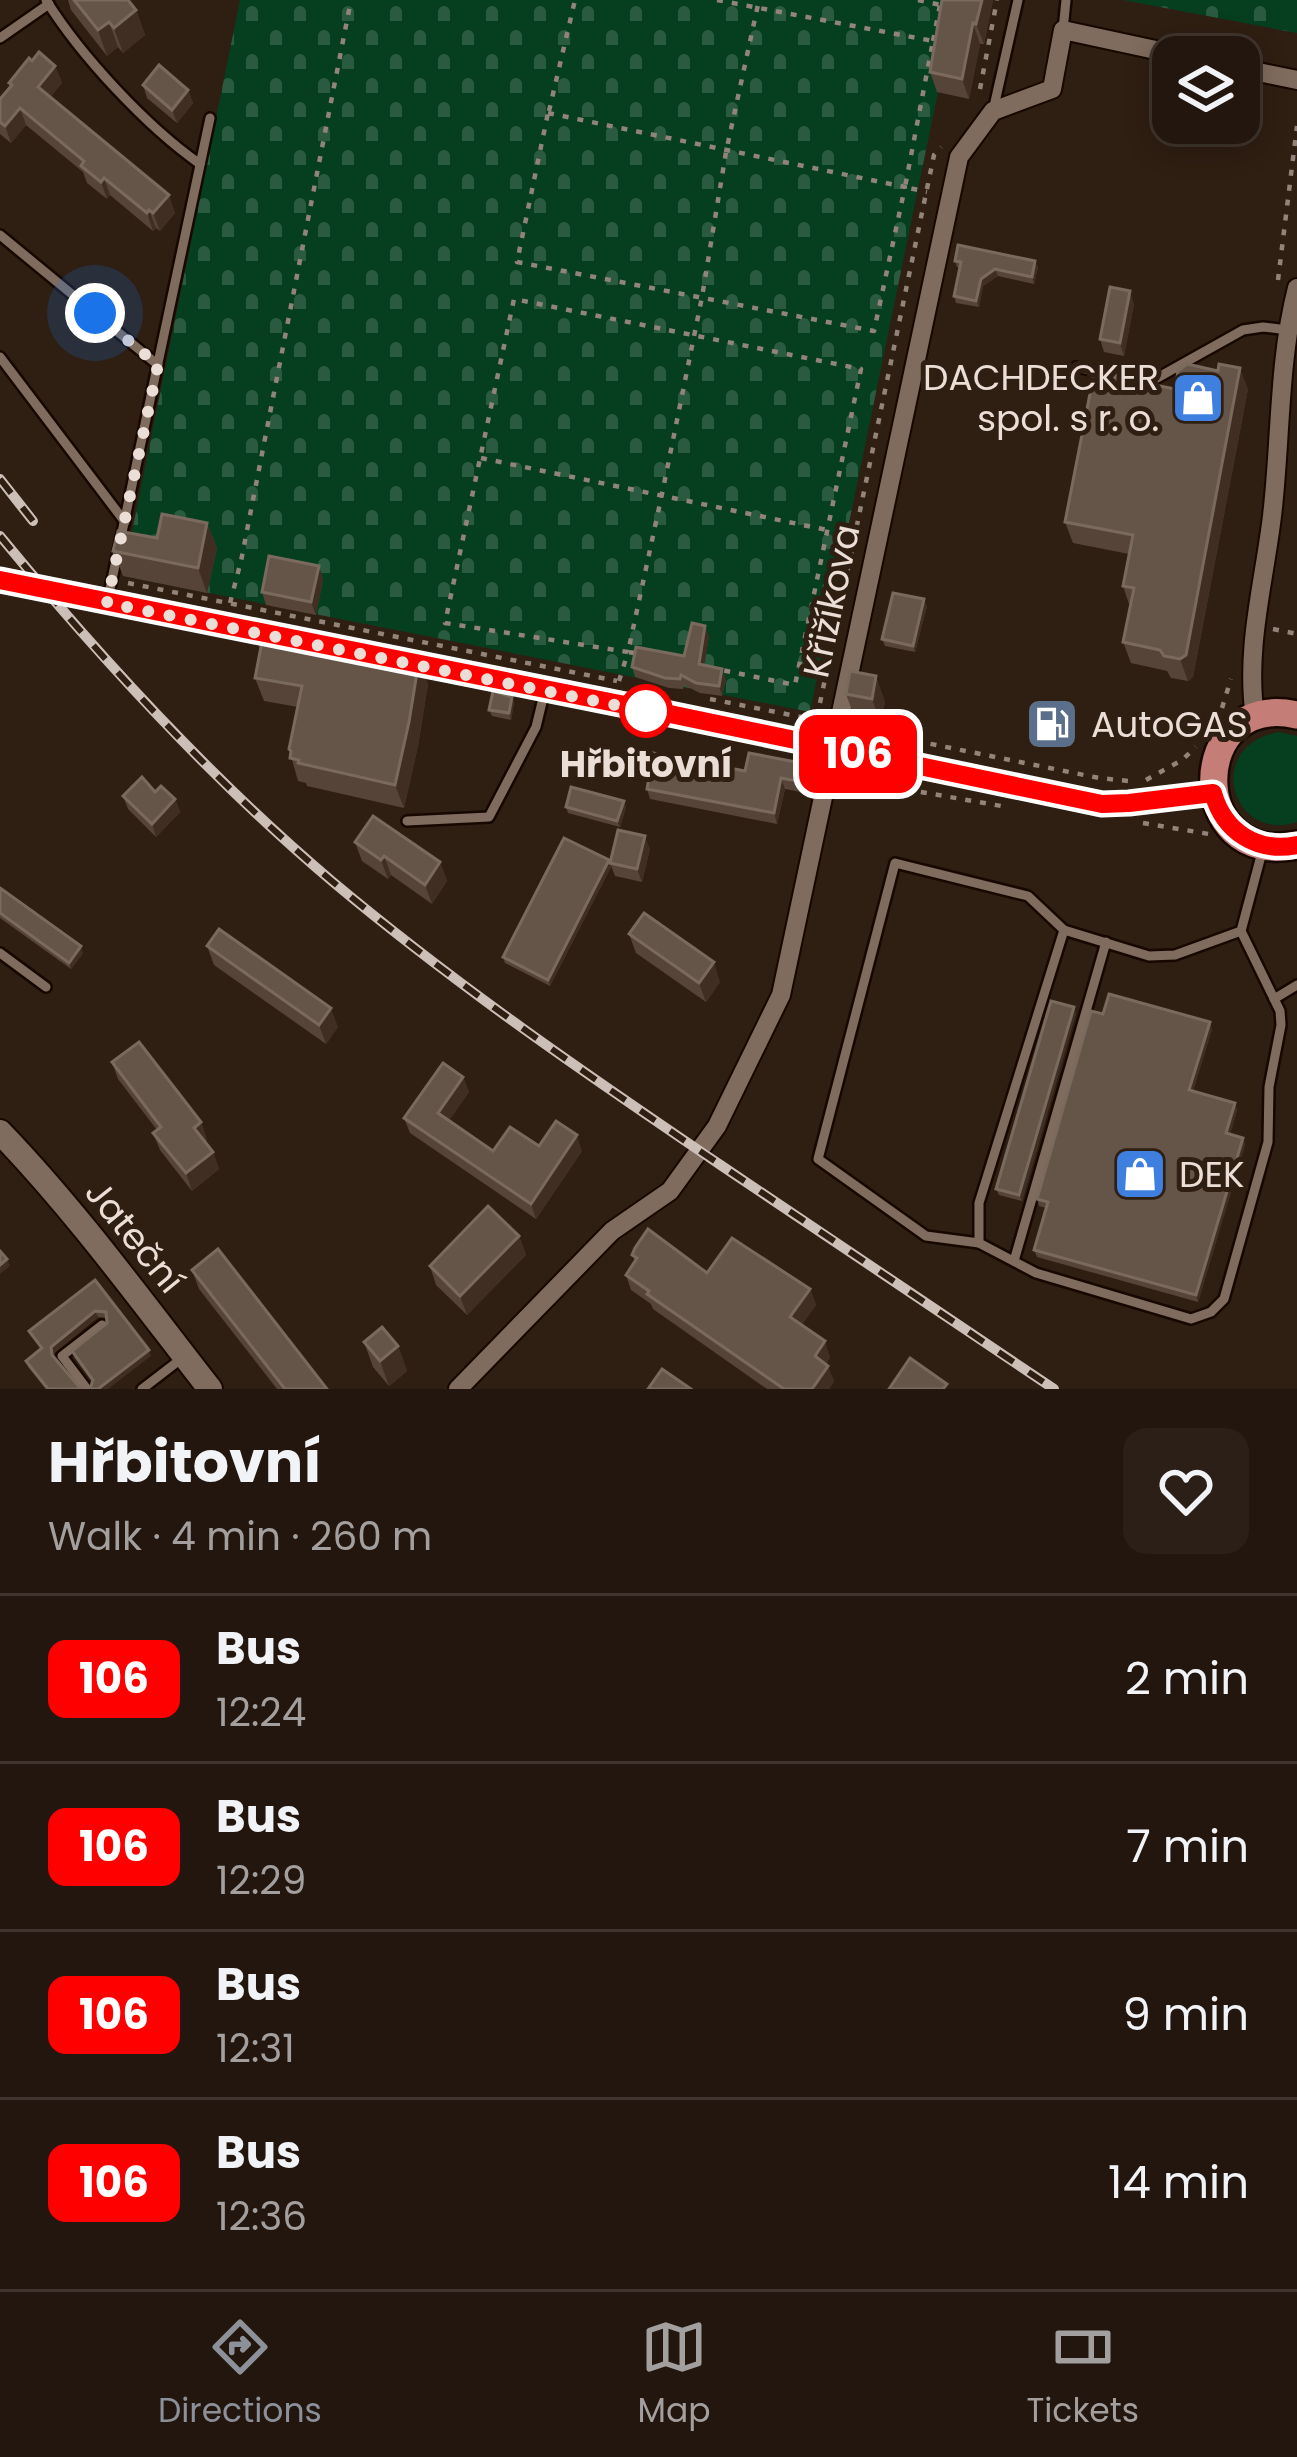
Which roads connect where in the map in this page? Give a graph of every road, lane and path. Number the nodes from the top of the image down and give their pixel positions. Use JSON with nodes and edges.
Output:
{"nodes":[{"id":1,"x":351,"y":0,"type":"edge"},
{"id":2,"x":575,"y":0,"type":"edge"},
{"id":3,"x":717,"y":0,"type":"edge"},
{"id":4,"x":918,"y":0,"type":"edge"},
{"id":5,"x":997,"y":0,"type":"edge"},
{"id":6,"x":1018,"y":0,"type":"edge"},
{"id":7,"x":1066,"y":0,"type":"edge"},
{"id":8,"x":47,"y":2,"type":"edge"},
{"id":9,"x":941,"y":2,"type":"edge"},
{"id":10,"x":758,"y":4,"type":"edge"},
{"id":11,"x":1063,"y":30,"type":"junction"},
{"id":12,"x":0,"y":38,"type":"edge"},
{"id":13,"x":933,"y":41,"type":"junction"},
{"id":14,"x":1152,"y":49,"type":"edge"},
{"id":15,"x":1260,"y":72,"type":"edge"},
{"id":16,"x":1297,"y":80,"type":"edge"},
{"id":17,"x":985,"y":107,"type":"junction"},
{"id":18,"x":548,"y":113,"type":"junction"},
{"id":19,"x":209,"y":118,"type":"dead end"},
{"id":20,"x":1297,"y":126,"type":"edge"},
{"id":21,"x":948,"y":138,"type":"dead end"},
{"id":22,"x":727,"y":152,"type":"junction"},
{"id":23,"x":200,"y":164,"type":"junction"},
{"id":24,"x":905,"y":187,"type":"junction"},
{"id":25,"x":927,"y":192,"type":"junction"},
{"id":26,"x":0,"y":235,"type":"edge"},
{"id":27,"x":1278,"y":280,"type":"dead end"},
{"id":28,"x":1297,"y":288,"type":"edge"},
{"id":29,"x":702,"y":297,"type":"junction"},
{"id":30,"x":1288,"y":331,"type":"junction"},
{"id":31,"x":694,"y":335,"type":"junction"},
{"id":32,"x":0,"y":357,"type":"edge"},
{"id":33,"x":158,"y":365,"type":"junction"},
{"id":34,"x":1076,"y":367,"type":"dead end"},
{"id":35,"x":481,"y":458,"type":"junction"},
{"id":36,"x":662,"y":494,"type":"junction"},
{"id":37,"x":125,"y":522,"type":"junction"},
{"id":38,"x":827,"y":530,"type":"junction"},
{"id":39,"x":0,"y":580,"type":"edge"},
{"id":40,"x":112,"y":580,"type":"junction"},
{"id":41,"x":107,"y":603,"type":"junction"},
{"id":42,"x":230,"y":603,"type":"junction"},
{"id":43,"x":314,"y":644,"type":"edge"},
{"id":44,"x":628,"y":652,"type":"junction"},
{"id":45,"x":649,"y":656,"type":"edge"},
{"id":46,"x":383,"y":658,"type":"edge"},
{"id":47,"x":1234,"y":662,"type":"dead end"},
{"id":48,"x":711,"y":668,"type":"edge"},
{"id":49,"x":545,"y":690,"type":"junction"},
{"id":50,"x":704,"y":698,"type":"edge"},
{"id":51,"x":1297,"y":715,"type":"edge"},
{"id":52,"x":1255,"y":717,"type":"junction"},
{"id":53,"x":1214,"y":723,"type":"dead end"},
{"id":54,"x":838,"y":724,"type":"junction"},
{"id":55,"x":1206,"y":737,"type":"dead end"},
{"id":56,"x":833,"y":748,"type":"junction"},
{"id":57,"x":1213,"y":793,"type":"junction"},
{"id":58,"x":406,"y":821,"type":"dead end"},
{"id":59,"x":1297,"y":845,"type":"edge"},
{"id":60,"x":1263,"y":846,"type":"junction"},
{"id":61,"x":1064,"y":930,"type":"junction"},
{"id":62,"x":1241,"y":931,"type":"junction"},
{"id":63,"x":1106,"y":942,"type":"junction"},
{"id":64,"x":0,"y":953,"type":"edge"},
{"id":65,"x":1297,"y":985,"type":"edge"},
{"id":66,"x":46,"y":987,"type":"dead end"},
{"id":67,"x":1274,"y":999,"type":"junction"},
{"id":68,"x":0,"y":1132,"type":"edge"},
{"id":69,"x":979,"y":1243,"type":"junction"},
{"id":70,"x":1014,"y":1261,"type":"junction"},
{"id":71,"x":103,"y":1325,"type":"edge"},
{"id":72,"x":184,"y":1356,"type":"junction"},
{"id":73,"x":159,"y":1376,"type":"junction"},
{"id":74,"x":87,"y":1389,"type":"edge"},
{"id":75,"x":142,"y":1389,"type":"edge"},
{"id":76,"x":166,"y":1389,"type":"edge"},
{"id":77,"x":210,"y":1389,"type":"edge"},
{"id":78,"x":458,"y":1389,"type":"edge"}],
"edges":[{"from":1,"to":42,"type":"path"},
{"from":2,"to":18,"type":"path"},
{"from":3,"to":10,"type":"path"},
{"from":4,"to":9,"type":"path"},
{"from":5,"to":17,"type":"path"},
{"from":6,"to":17,"type":"lane"},
{"from":7,"to":11,"type":"lane"},
{"from":8,"to":12,"type":"lane"},
{"from":8,"to":23,"type":"lane"},
{"from":9,"to":13,"type":"path"},
{"from":10,"to":13,"type":"path"},
{"from":10,"to":22,"type":"path"},
{"from":11,"to":14,"type":"street"},
{"from":11,"to":17,"type":"street"},
{"from":13,"to":24,"type":"path"},
{"from":15,"to":16,"type":"street"},
{"from":17,"to":54,"type":"street","name":"Křižíkova"},
{"from":18,"to":22,"type":"path"},
{"from":18,"to":29,"type":"path"},
{"from":19,"to":23,"type":"lane"},
{"from":20,"to":27,"type":"path"},
{"from":21,"to":25,"type":"path"},
{"from":22,"to":24,"type":"path"},
{"from":22,"to":29,"type":"path"},
{"from":23,"to":33,"type":"lane"},
{"from":24,"to":25,"type":"path"},
{"from":24,"to":29,"type":"path"},
{"from":25,"to":50,"type":"path"},
{"from":26,"to":33,"type":"lane"},
{"from":28,"to":30,"type":"street"},
{"from":29,"to":31,"type":"path"},
{"from":30,"to":34,"type":"lane"},
{"from":30,"to":52,"type":"street"},
{"from":31,"to":35,"type":"path"},
{"from":31,"to":36,"type":"path"},
{"from":31,"to":38,"type":"path"},
{"from":32,"to":37,"type":"lane"},
{"from":33,"to":37,"type":"lane"},
{"from":35,"to":36,"type":"path"},
{"from":35,"to":44,"type":"path"},
{"from":36,"to":38,"type":"path"},
{"from":36,"to":44,"type":"path"},
{"from":37,"to":40,"type":"lane"},
{"from":38,"to":48,"type":"path"},
{"from":39,"to":41,"type":"street"},
{"from":40,"to":41,"type":"lane"},
{"from":40,"to":42,"type":"path"},
{"from":41,"to":43,"type":"street"},
{"from":42,"to":44,"type":"path"},
{"from":44,"to":45,"type":"path"},
{"from":46,"to":49,"type":"street"},
{"from":47,"to":53,"type":"path"},
{"from":49,"to":56,"type":"street"},
{"from":49,"to":58,"type":"lane"},
{"from":51,"to":52,"type":"main road"},
{"from":52,"to":57,"type":"main road"},
{"from":54,"to":55,"type":"path"},
{"from":54,"to":56,"type":"street","name":"Křižíkova"},
{"from":56,"to":57,"type":"street"},
{"from":56,"to":78,"type":"street","name":"Křižíkova"},
{"from":57,"to":60,"type":"main road"},
{"from":59,"to":60,"type":"main road"},
{"from":60,"to":62,"type":"lane"},
{"from":61,"to":63,"type":"lane"},
{"from":61,"to":69,"type":"lane"},
{"from":61,"to":69,"type":"lane"},
{"from":62,"to":63,"type":"lane"},
{"from":62,"to":67,"type":"lane"},
{"from":63,"to":70,"type":"lane"},
{"from":64,"to":66,"type":"lane"},
{"from":65,"to":67,"type":"lane"},
{"from":67,"to":70,"type":"lane"},
{"from":68,"to":72,"type":"main road","name":"Jateční"},
{"from":69,"to":70,"type":"lane"},
{"from":71,"to":74,"type":"lane"},
{"from":72,"to":73,"type":"lane"},
{"from":72,"to":77,"type":"main road","name":"Jateční"},
{"from":73,"to":75,"type":"lane"},
{"from":73,"to":76,"type":"lane"}]}
